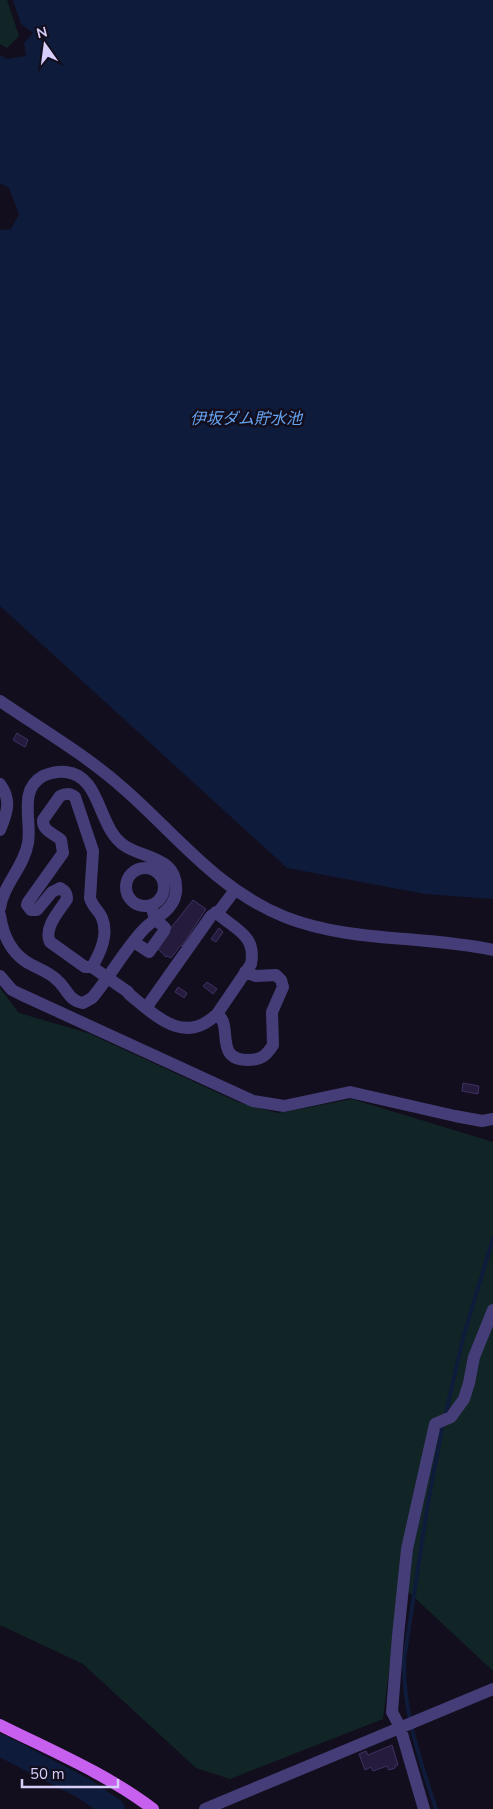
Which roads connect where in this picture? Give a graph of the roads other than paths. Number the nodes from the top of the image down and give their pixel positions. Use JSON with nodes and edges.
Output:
{"nodes":[{"id":1,"x":0,"y":701,"type":"edge"},
{"id":2,"x":0,"y":784,"type":"edge"},
{"id":3,"x":0,"y":830,"type":"edge"},
{"id":4,"x":235,"y":890,"type":"junction"},
{"id":5,"x":151,"y":905,"type":"dead end"},
{"id":6,"x":0,"y":908,"type":"edge"},
{"id":7,"x":216,"y":912,"type":"junction"},
{"id":8,"x":0,"y":915,"type":"edge"},
{"id":9,"x":155,"y":919,"type":"junction"},
{"id":10,"x":134,"y":942,"type":"junction"},
{"id":11,"x":493,"y":950,"type":"edge"},
{"id":12,"x":94,"y":968,"type":"junction"},
{"id":13,"x":245,"y":972,"type":"junction"},
{"id":14,"x":0,"y":976,"type":"edge"},
{"id":15,"x":146,"y":1008,"type":"junction"},
{"id":16,"x":216,"y":1014,"type":"junction"},
{"id":17,"x":493,"y":1119,"type":"edge"},
{"id":18,"x":493,"y":1310,"type":"edge"},
{"id":19,"x":493,"y":1689,"type":"edge"},
{"id":20,"x":0,"y":1725,"type":"edge"},
{"id":21,"x":406,"y":1725,"type":"junction"},
{"id":22,"x":153,"y":1809,"type":"edge"},
{"id":23,"x":205,"y":1809,"type":"edge"},
{"id":24,"x":424,"y":1809,"type":"edge"}],
"edges":[{"from":1,"to":4,"type":"street"},
{"from":2,"to":3,"type":"street"},
{"from":4,"to":7,"type":"street"},
{"from":4,"to":11,"type":"street"},
{"from":5,"to":9,"type":"street"},
{"from":6,"to":9,"type":"street"},
{"from":7,"to":13,"type":"street"},
{"from":7,"to":15,"type":"street"},
{"from":8,"to":10,"type":"street"},
{"from":9,"to":10,"type":"street"},
{"from":9,"to":10,"type":"street"},
{"from":12,"to":12,"type":"street"},
{"from":12,"to":15,"type":"street","bridge":true},
{"from":13,"to":16,"type":"street"},
{"from":13,"to":16,"type":"street"},
{"from":14,"to":17,"type":"street"},
{"from":15,"to":16,"type":"street"},
{"from":18,"to":21,"type":"street"},
{"from":19,"to":21,"type":"street"},
{"from":20,"to":22,"type":"main road"},
{"from":21,"to":23,"type":"street"},
{"from":21,"to":24,"type":"street"}]}
